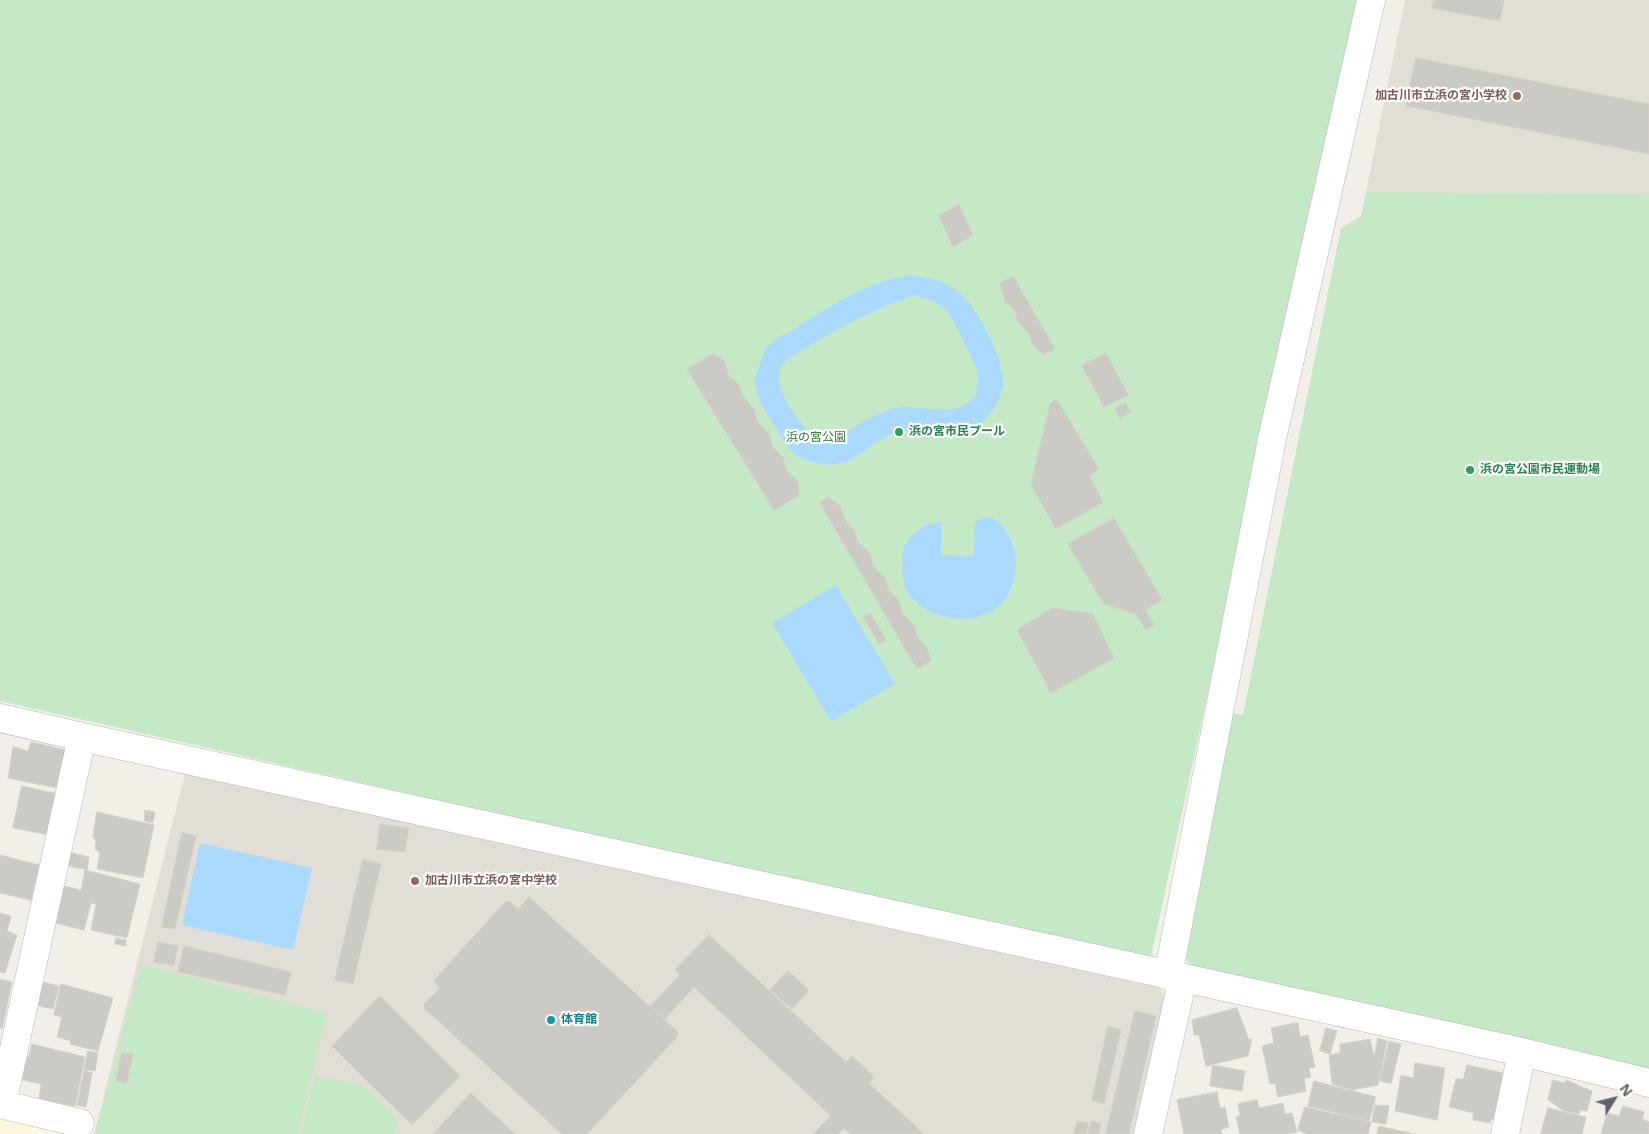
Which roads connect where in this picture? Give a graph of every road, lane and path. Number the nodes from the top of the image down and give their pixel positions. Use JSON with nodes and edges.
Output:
{"nodes":[{"id":1,"x":1371,"y":0,"type":"edge"},
{"id":2,"x":0,"y":718,"type":"edge"},
{"id":3,"x":82,"y":737,"type":"junction"},
{"id":4,"x":1176,"y":977,"type":"junction"},
{"id":5,"x":1522,"y":1052,"type":"junction"},
{"id":6,"x":1649,"y":1083,"type":"edge"},
{"id":7,"x":1,"y":1104,"type":"edge"},
{"id":8,"x":80,"y":1123,"type":"dead end"},
{"id":9,"x":1148,"y":1134,"type":"edge"},
{"id":10,"x":1505,"y":1134,"type":"edge"}],
"edges":[{"from":1,"to":4,"type":"street"},
{"from":2,"to":3,"type":"street"},
{"from":3,"to":4,"type":"street"},
{"from":3,"to":7,"type":"street"},
{"from":4,"to":5,"type":"street"},
{"from":4,"to":9,"type":"street"},
{"from":5,"to":6,"type":"street"},
{"from":5,"to":10,"type":"street"},
{"from":7,"to":8,"type":"street"}]}
